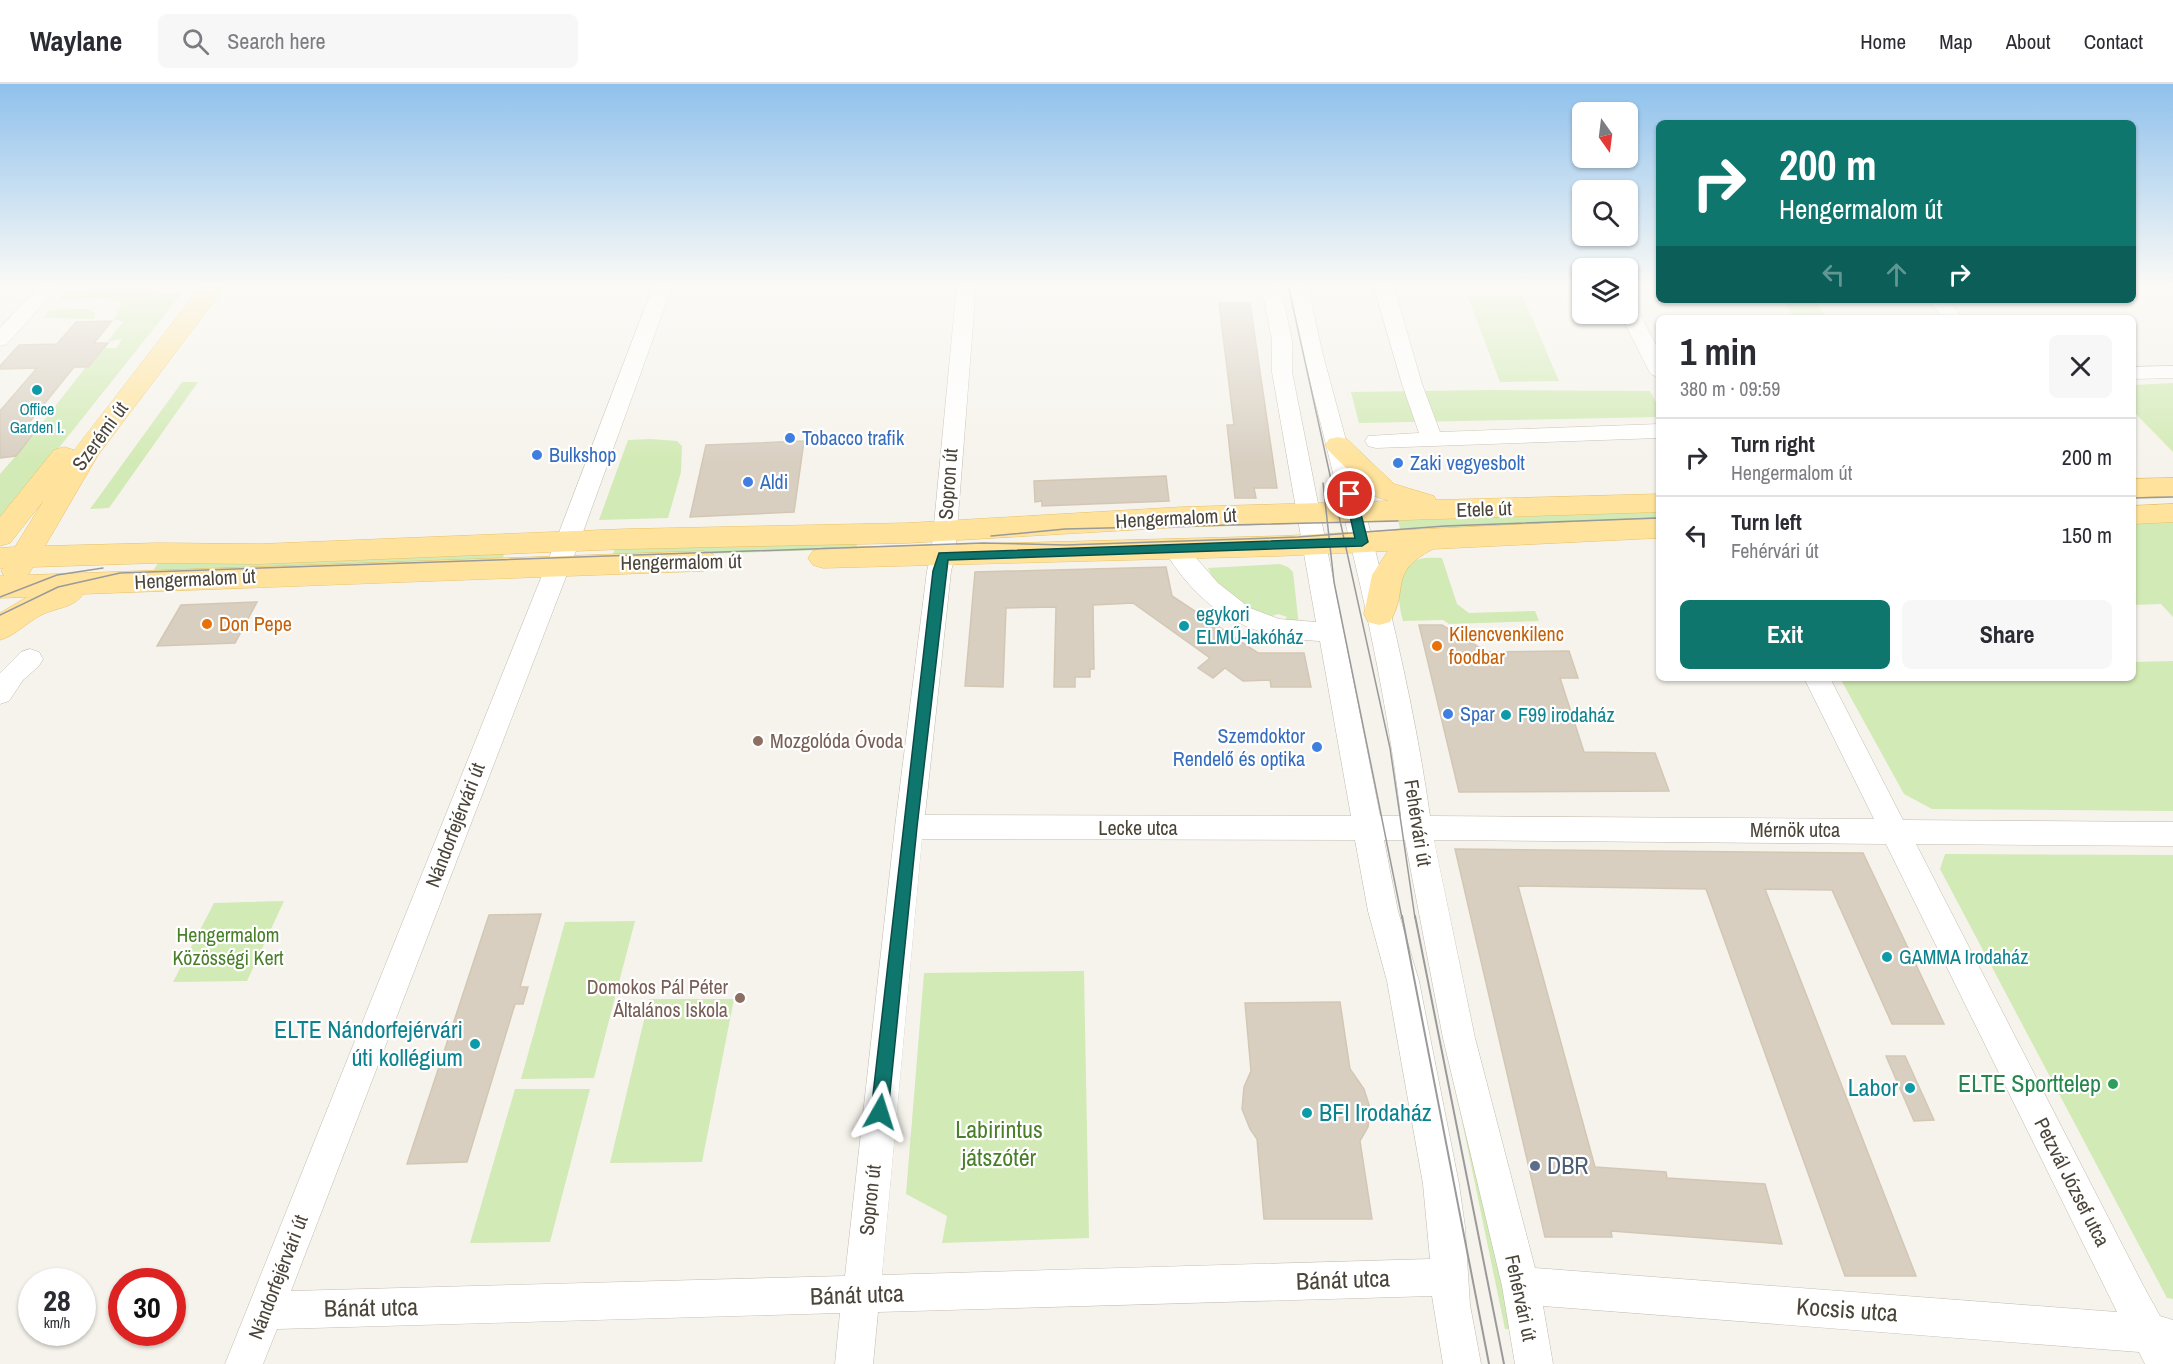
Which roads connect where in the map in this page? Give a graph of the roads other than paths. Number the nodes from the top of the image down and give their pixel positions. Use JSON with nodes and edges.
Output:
{"nodes":[{"id":1,"x":151,"y":344,"type":"edge"},
{"id":2,"x":169,"y":344,"type":"edge"},
{"id":3,"x":641,"y":344,"type":"edge"},
{"id":4,"x":961,"y":344,"type":"edge"},
{"id":5,"x":1282,"y":344,"type":"edge"},
{"id":6,"x":1310,"y":344,"type":"edge"},
{"id":7,"x":1400,"y":344,"type":"edge"},
{"id":8,"x":1645,"y":344,"type":"edge"},
{"id":9,"x":1656,"y":366,"type":"edge"},
{"id":10,"x":2173,"y":372,"type":"edge"},
{"id":11,"x":2136,"y":373,"type":"edge"},
{"id":12,"x":1656,"y":431,"type":"edge"},
{"id":13,"x":1432,"y":439,"type":"junction"},
{"id":14,"x":1376,"y":441,"type":"dead end"},
{"id":15,"x":1338,"y":445,"type":"junction"},
{"id":16,"x":2173,"y":487,"type":"edge"},
{"id":17,"x":2136,"y":488,"type":"edge"},
{"id":18,"x":1656,"y":503,"type":"edge"},
{"id":19,"x":1467,"y":510,"type":"junction"},
{"id":20,"x":1309,"y":513,"type":"junction"},
{"id":21,"x":1355,"y":513,"type":"junction"},
{"id":22,"x":2173,"y":513,"type":"edge"},
{"id":23,"x":2136,"y":515,"type":"edge"},
{"id":24,"x":1656,"y":528,"type":"edge"},
{"id":25,"x":0,"y":536,"type":"edge"},
{"id":26,"x":1432,"y":537,"type":"junction"},
{"id":27,"x":1362,"y":542,"type":"junction"},
{"id":28,"x":944,"y":544,"type":"junction"},
{"id":29,"x":1315,"y":545,"type":"junction"},
{"id":30,"x":1176,"y":550,"type":"junction"},
{"id":31,"x":563,"y":554,"type":"junction"},
{"id":32,"x":6,"y":578,"type":"edge"},
{"id":33,"x":115,"y":584,"type":"junction"},
{"id":34,"x":1379,"y":614,"type":"junction"},
{"id":35,"x":0,"y":629,"type":"edge"},
{"id":36,"x":1331,"y":633,"type":"junction"},
{"id":37,"x":30,"y":659,"type":"dead end"},
{"id":38,"x":1819,"y":681,"type":"edge"},
{"id":39,"x":0,"y":694,"type":"edge"},
{"id":40,"x":909,"y":827,"type":"junction"},
{"id":41,"x":1368,"y":828,"type":"junction"},
{"id":42,"x":1416,"y":829,"type":"junction"},
{"id":43,"x":1895,"y":831,"type":"junction"},
{"id":44,"x":2173,"y":834,"type":"edge"},
{"id":45,"x":1449,"y":1277,"type":"junction"},
{"id":46,"x":1521,"y":1286,"type":"junction"},
{"id":47,"x":860,"y":1295,"type":"junction"},
{"id":48,"x":265,"y":1311,"type":"junction"},
{"id":49,"x":2163,"y":1344,"type":"edge"},
{"id":50,"x":244,"y":1364,"type":"edge"},
{"id":51,"x":854,"y":1364,"type":"edge"},
{"id":52,"x":1462,"y":1364,"type":"edge"},
{"id":53,"x":1534,"y":1364,"type":"edge"}],
"edges":[{"from":1,"to":25,"type":"main road","name":"Szerémi út"},
{"from":2,"to":32,"type":"main road","name":"Szerémi út"},
{"from":3,"to":31,"type":"street","name":"Nándorfejérvári út"},
{"from":4,"to":28,"type":"street","name":"Sopron út"},
{"from":5,"to":20,"type":"street"},
{"from":6,"to":15,"type":"street","name":"Fehérvári út"},
{"from":7,"to":13,"type":"street"},
{"from":8,"to":9,"type":"street"},
{"from":10,"to":11,"type":"street"},
{"from":12,"to":13,"type":"street"},
{"from":13,"to":14,"type":"street"},
{"from":15,"to":19,"type":"main road"},
{"from":15,"to":21,"type":"street","name":"Fehérvári út"},
{"from":16,"to":17,"type":"main road"},
{"from":18,"to":19,"type":"main road","name":"Etele út"},
{"from":19,"to":21,"type":"main road","name":"Etele út"},
{"from":20,"to":21,"type":"main road","name":"Etele út"},
{"from":20,"to":28,"type":"main road","name":"Hengermalom út"},
{"from":20,"to":29,"type":"street"},
{"from":21,"to":27,"type":"street","name":"Fehérvári út"},
{"from":22,"to":23,"type":"main road"},
{"from":24,"to":26,"type":"main road","name":"Etele út"},
{"from":26,"to":27,"type":"main road","name":"Etele út"},
{"from":26,"to":34,"type":"main road"},
{"from":27,"to":29,"type":"main road","name":"Hengermalom út"},
{"from":27,"to":34,"type":"street","name":"Fehérvári út"},
{"from":28,"to":30,"type":"main road","name":"Hengermalom út"},
{"from":28,"to":31,"type":"main road","name":"Hengermalom út"},
{"from":28,"to":40,"type":"street","name":"Sopron út"},
{"from":29,"to":30,"type":"main road","name":"Hengermalom út"},
{"from":29,"to":36,"type":"street"},
{"from":30,"to":36,"type":"street"},
{"from":31,"to":32,"type":"main road","name":"Hengermalom út"},
{"from":31,"to":33,"type":"main road","name":"Hengermalom út"},
{"from":31,"to":48,"type":"street","name":"Nándorfejérvári út"},
{"from":32,"to":33,"type":"main road","name":"Hengermalom út"},
{"from":33,"to":35,"type":"main road"},
{"from":34,"to":42,"type":"street","name":"Fehérvári út"},
{"from":36,"to":41,"type":"street"},
{"from":37,"to":39,"type":"street"},
{"from":38,"to":43,"type":"street","name":"Petzvál József utca"},
{"from":40,"to":41,"type":"street","name":"Lecke utca"},
{"from":40,"to":47,"type":"street","name":"Sopron út"},
{"from":41,"to":42,"type":"street","name":"Lecke utca"},
{"from":41,"to":45,"type":"street"},
{"from":42,"to":43,"type":"street","name":"Mérnök utca"},
{"from":42,"to":46,"type":"street","name":"Fehérvári út"},
{"from":43,"to":44,"type":"street","name":"Mérnök utca"},
{"from":43,"to":49,"type":"street","name":"Petzvál József utca"},
{"from":45,"to":47,"type":"street","name":"Bánát utca"},
{"from":45,"to":52,"type":"street"},
{"from":46,"to":49,"type":"street","name":"Kocsis utca"},
{"from":46,"to":53,"type":"street","name":"Fehérvári út"},
{"from":47,"to":48,"type":"street","name":"Bánát utca"},
{"from":47,"to":51,"type":"street","name":"Sopron út"},
{"from":48,"to":50,"type":"street","name":"Nándorfejérvári út"}]}
